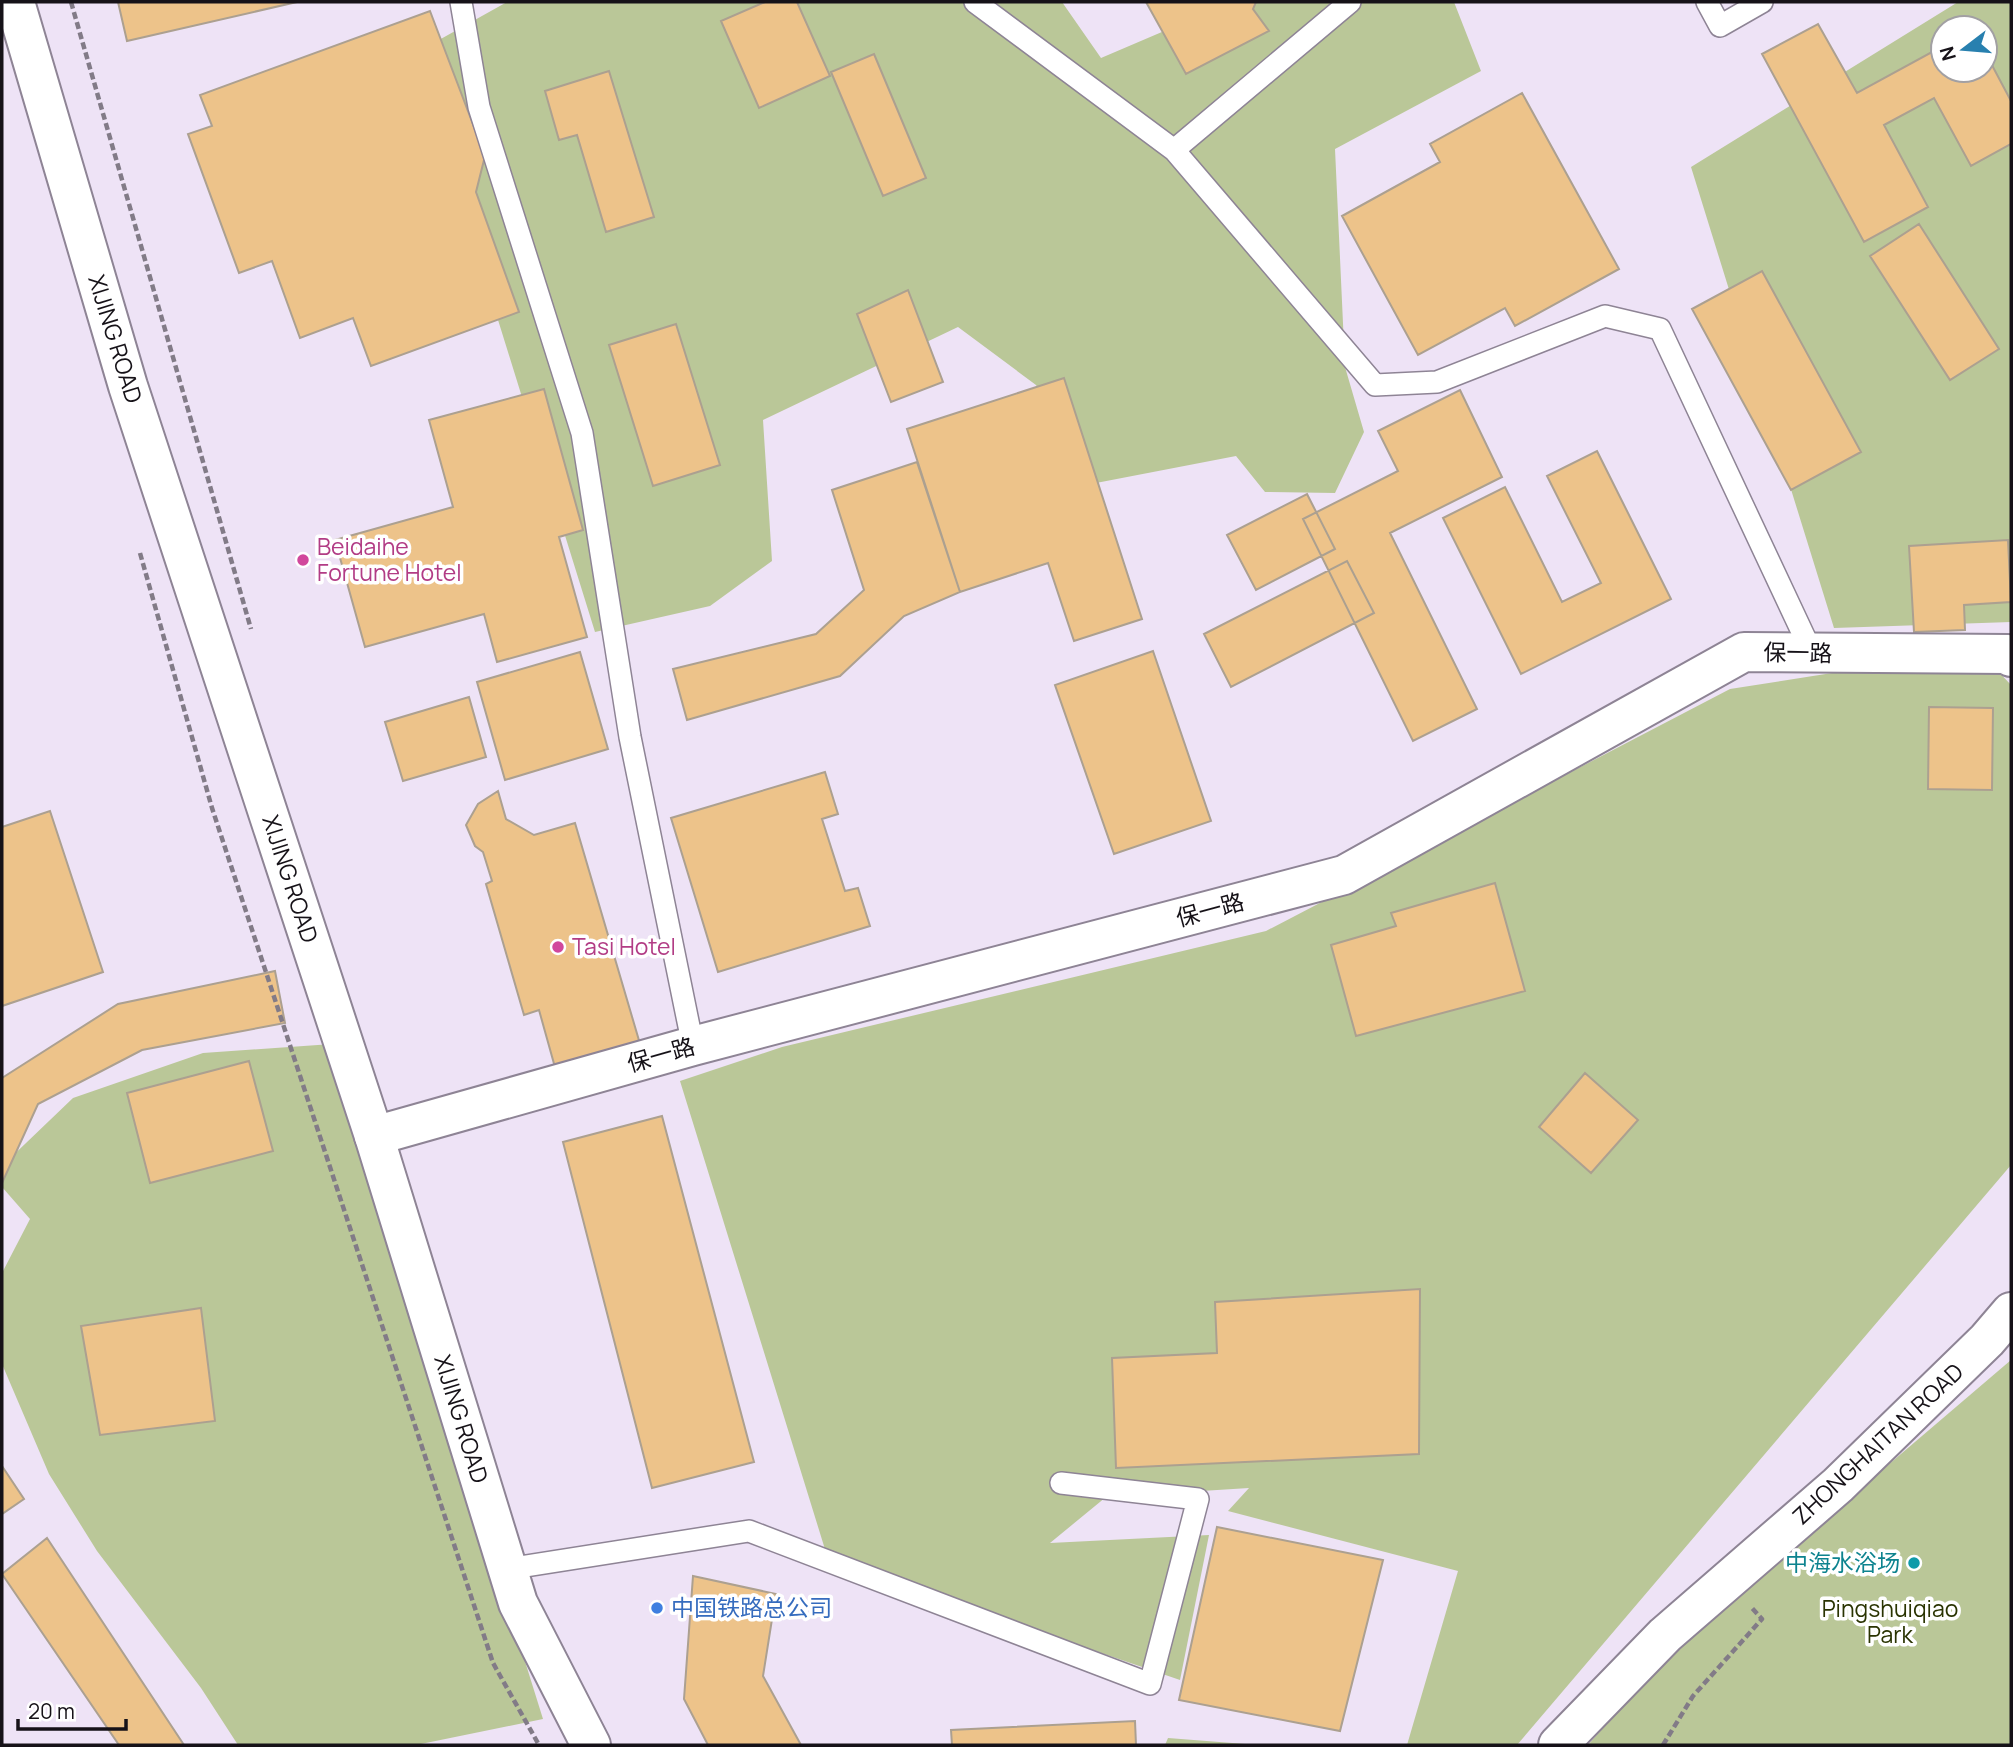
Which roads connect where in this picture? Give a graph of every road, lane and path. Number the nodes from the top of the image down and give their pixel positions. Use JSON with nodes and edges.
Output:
{"nodes":[{"id":1,"x":15,"y":2,"type":"edge"},
{"id":2,"x":461,"y":2,"type":"edge"},
{"id":3,"x":975,"y":2,"type":"edge"},
{"id":4,"x":1350,"y":2,"type":"edge"},
{"id":5,"x":1707,"y":2,"type":"edge"},
{"id":6,"x":1762,"y":2,"type":"edge"},
{"id":7,"x":1174,"y":150,"type":"junction"},
{"id":8,"x":137,"y":542,"type":"dead end"},
{"id":9,"x":1812,"y":653,"type":"junction"},
{"id":10,"x":2011,"y":657,"type":"edge"},
{"id":11,"x":693,"y":1045,"type":"junction"},
{"id":12,"x":374,"y":1136,"type":"junction"},
{"id":13,"x":2011,"y":1312,"type":"edge"},
{"id":14,"x":1061,"y":1483,"type":"dead end"},
{"id":15,"x":507,"y":1569,"type":"junction"},
{"id":16,"x":1727,"y":1582,"type":"junction"},
{"id":17,"x":539,"y":1745,"type":"edge"},
{"id":18,"x":591,"y":1745,"type":"edge"},
{"id":19,"x":1558,"y":1745,"type":"edge"},
{"id":20,"x":1662,"y":1745,"type":"edge"}],
"edges":[{"from":1,"to":12,"type":"main road","name":"XIJING ROAD"},
{"from":2,"to":11,"type":"lane"},
{"from":3,"to":7,"type":"lane"},
{"from":4,"to":7,"type":"lane"},
{"from":5,"to":6,"type":"lane"},
{"from":7,"to":9,"type":"lane"},
{"from":8,"to":17,"type":"path"},
{"from":9,"to":10,"type":"main road","name":"保一路"},
{"from":9,"to":11,"type":"main road","name":"保一路"},
{"from":11,"to":12,"type":"main road","name":"保一路"},
{"from":12,"to":15,"type":"main road","name":"XIJING ROAD"},
{"from":13,"to":16,"type":"main road","name":"ZHONGHAITAN ROAD"},
{"from":14,"to":15,"type":"lane"},
{"from":15,"to":18,"type":"main road","name":"XIJING ROAD"},
{"from":16,"to":19,"type":"main road","name":"ZHONGHAITAN ROAD"},
{"from":16,"to":20,"type":"path"}]}
